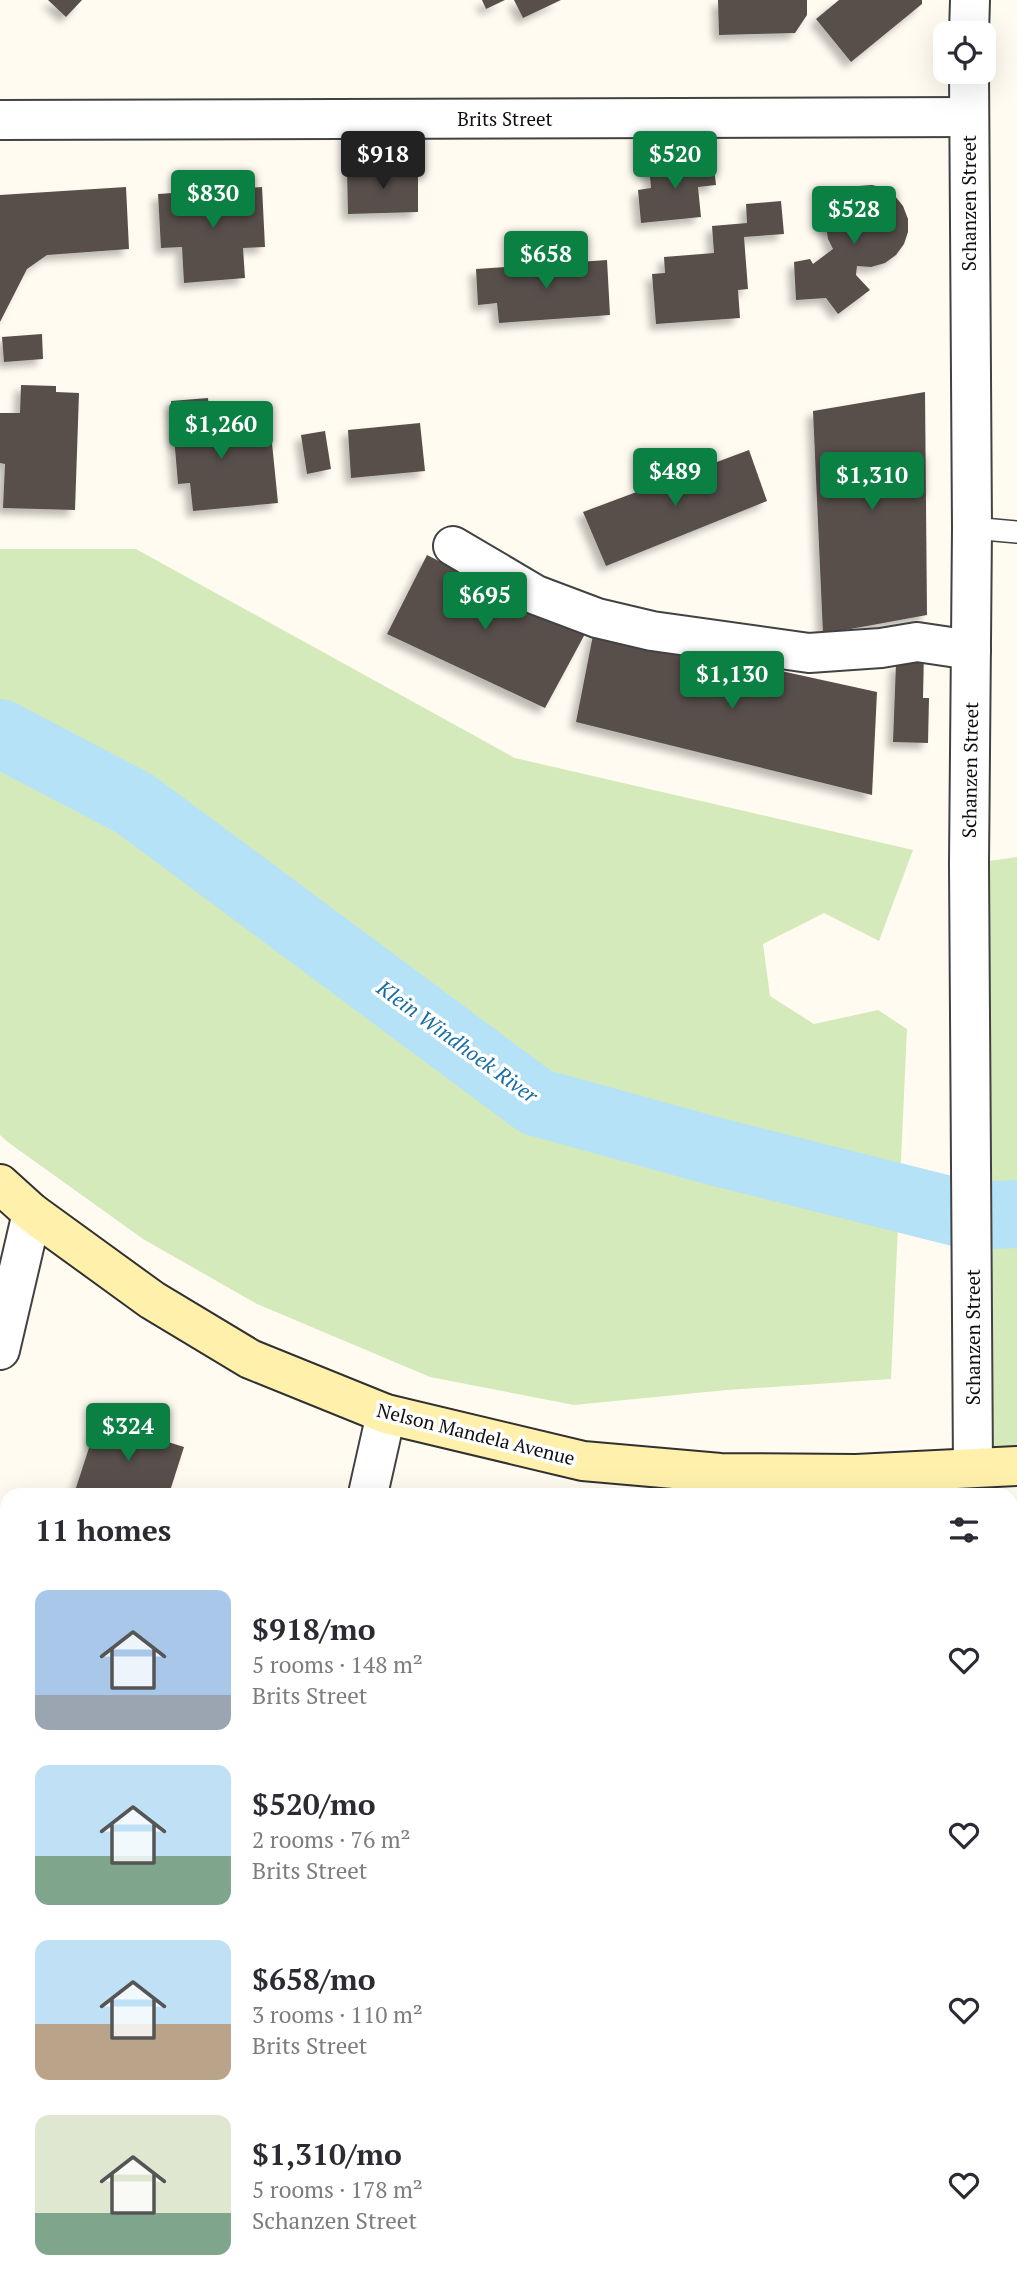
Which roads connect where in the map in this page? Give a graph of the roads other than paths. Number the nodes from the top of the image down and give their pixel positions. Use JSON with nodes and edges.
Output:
{"nodes":[{"id":1,"x":970,"y":0,"type":"edge"},
{"id":2,"x":970,"y":21,"type":"edge"},
{"id":3,"x":969,"y":84,"type":"edge"},
{"id":4,"x":969,"y":117,"type":"junction"},
{"id":5,"x":0,"y":120,"type":"edge"},
{"id":6,"x":972,"y":528,"type":"junction"},
{"id":7,"x":1017,"y":532,"type":"edge"},
{"id":8,"x":453,"y":546,"type":"dead end"},
{"id":9,"x":971,"y":650,"type":"junction"},
{"id":10,"x":0,"y":1184,"type":"edge"},
{"id":11,"x":32,"y":1213,"type":"junction"},
{"id":12,"x":0,"y":1350,"type":"edge"},
{"id":13,"x":386,"y":1414,"type":"junction"},
{"id":14,"x":1017,"y":1466,"type":"edge"},
{"id":15,"x":973,"y":1468,"type":"junction"},
{"id":16,"x":369,"y":1488,"type":"edge"}],
"edges":[{"from":1,"to":2,"type":"street"},
{"from":3,"to":4,"type":"street","name":"Schanzen Street"},
{"from":4,"to":5,"type":"street","name":"Brits Street"},
{"from":4,"to":6,"type":"street","name":"Schanzen Street"},
{"from":6,"to":7,"type":"lane"},
{"from":6,"to":9,"type":"street","name":"Schanzen Street"},
{"from":8,"to":9,"type":"street"},
{"from":9,"to":15,"type":"street","name":"Schanzen Street"},
{"from":10,"to":11,"type":"main road","name":"Nelson Mandela Avenue"},
{"from":11,"to":12,"type":"street"},
{"from":11,"to":13,"type":"main road","name":"Nelson Mandela Avenue"},
{"from":13,"to":15,"type":"main road","name":"Nelson Mandela Avenue"},
{"from":13,"to":16,"type":"street"},
{"from":14,"to":15,"type":"main road","name":"Nelson Mandela Avenue"}]}
